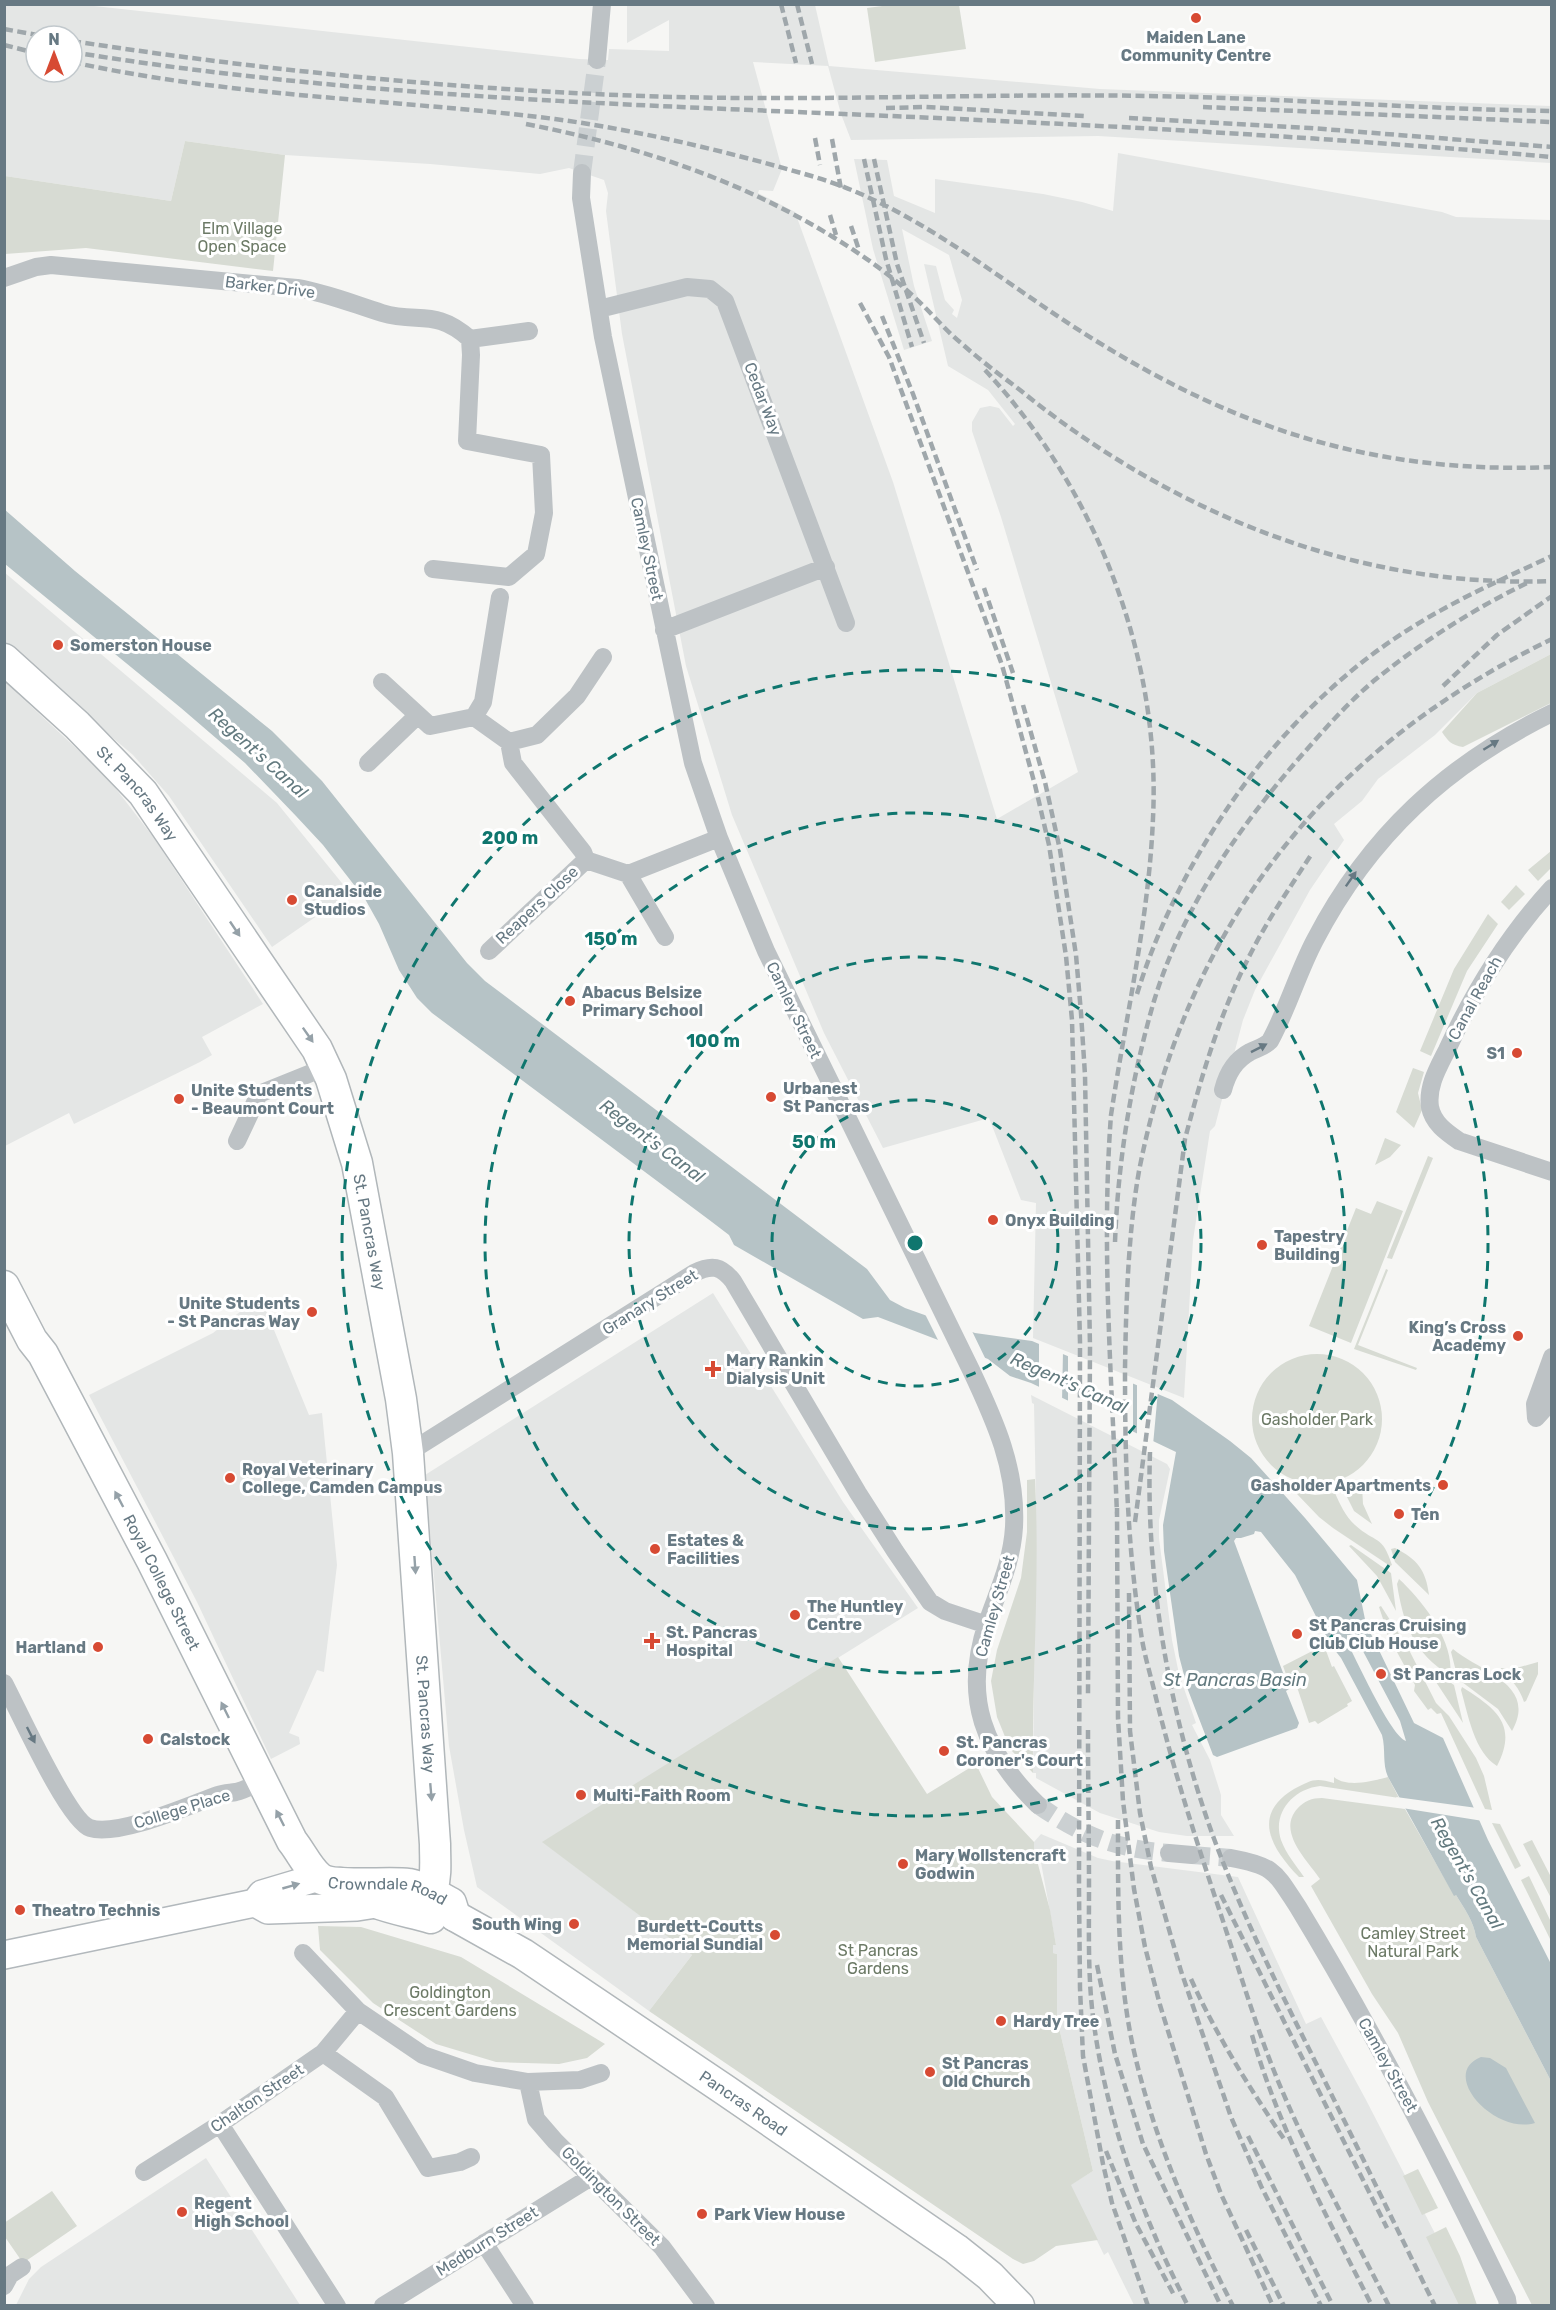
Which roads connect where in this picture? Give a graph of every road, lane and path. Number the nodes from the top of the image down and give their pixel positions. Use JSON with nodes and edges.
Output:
{"nodes":[{"id":1,"x":602,"y":4,"type":"edge"},
{"id":2,"x":597,"y":60,"type":"tunnel mouth"},
{"id":3,"x":582,"y":173,"type":"tunnel mouth"},
{"id":4,"x":4,"y":278,"type":"edge"},
{"id":5,"x":599,"y":309,"type":"junction"},
{"id":6,"x":528,"y":331,"type":"dead end"},
{"id":7,"x":470,"y":339,"type":"junction"},
{"id":8,"x":826,"y":567,"type":"junction"},
{"id":9,"x":433,"y":569,"type":"dead end"},
{"id":10,"x":502,"y":587,"type":"junction"},
{"id":11,"x":846,"y":623,"type":"dead end"},
{"id":12,"x":664,"y":630,"type":"junction"},
{"id":13,"x":603,"y":657,"type":"dead end"},
{"id":14,"x":4,"y":659,"type":"edge"},
{"id":15,"x":382,"y":682,"type":"dead end"},
{"id":16,"x":1551,"y":713,"type":"edge"},
{"id":17,"x":418,"y":715,"type":"junction"},
{"id":18,"x":474,"y":717,"type":"junction"},
{"id":19,"x":509,"y":742,"type":"junction"},
{"id":20,"x":368,"y":763,"type":"dead end"},
{"id":21,"x":719,"y":838,"type":"junction"},
{"id":22,"x":586,"y":860,"type":"junction"},
{"id":23,"x":628,"y":874,"type":"junction"},
{"id":24,"x":1551,"y":888,"type":"edge"},
{"id":25,"x":665,"y":937,"type":"dead end"},
{"id":26,"x":489,"y":951,"type":"dead end"},
{"id":27,"x":326,"y":1067,"type":"junction"},
{"id":28,"x":1223,"y":1090,"type":"dead end"},
{"id":29,"x":237,"y":1141,"type":"dead end"},
{"id":30,"x":1551,"y":1172,"type":"edge"},
{"id":31,"x":4,"y":1286,"type":"edge"},
{"id":32,"x":1551,"y":1357,"type":"edge"},
{"id":33,"x":1551,"y":1390,"type":"edge"},
{"id":34,"x":408,"y":1453,"type":"junction"},
{"id":35,"x":987,"y":1625,"type":"junction"},
{"id":36,"x":4,"y":1683,"type":"edge"},
{"id":37,"x":261,"y":1781,"type":"junction"},
{"id":38,"x":1038,"y":1805,"type":"tunnel mouth"},
{"id":39,"x":1168,"y":1853,"type":"tunnel mouth"},
{"id":40,"x":1192,"y":1855,"type":"tunnel mouth"},
{"id":41,"x":1232,"y":1858,"type":"tunnel mouth"},
{"id":42,"x":329,"y":1880,"type":"junction"},
{"id":43,"x":421,"y":1902,"type":"junction"},
{"id":44,"x":255,"y":1903,"type":"junction"},
{"id":45,"x":375,"y":1904,"type":"junction"},
{"id":46,"x":455,"y":1916,"type":"joint"},
{"id":47,"x":303,"y":1953,"type":"dead end"},
{"id":48,"x":4,"y":1955,"type":"edge"},
{"id":49,"x":358,"y":2011,"type":"junction"},
{"id":50,"x":323,"y":2053,"type":"junction"},
{"id":51,"x":601,"y":2073,"type":"dead end"},
{"id":52,"x":528,"y":2082,"type":"junction"},
{"id":53,"x":220,"y":2124,"type":"junction"},
{"id":54,"x":471,"y":2157,"type":"dead end"},
{"id":55,"x":144,"y":2172,"type":"dead end"},
{"id":56,"x":591,"y":2177,"type":"junction"},
{"id":57,"x":484,"y":2243,"type":"junction"},
{"id":58,"x":22,"y":2267,"type":"dead end"},
{"id":59,"x":4,"y":2286,"type":"edge"},
{"id":60,"x":1013,"y":2303,"type":"edge"},
{"id":61,"x":337,"y":2306,"type":"edge"},
{"id":62,"x":383,"y":2306,"type":"edge"},
{"id":63,"x":525,"y":2306,"type":"edge"},
{"id":64,"x":706,"y":2306,"type":"edge"},
{"id":65,"x":1508,"y":2306,"type":"edge"}],
"edges":[{"from":1,"to":2,"type":"street"},
{"from":3,"to":5,"type":"street","name":"Camley Street"},
{"from":4,"to":7,"type":"street","name":"Barker Drive"},
{"from":5,"to":8,"type":"street","name":"Cedar Way"},
{"from":5,"to":12,"type":"street","name":"Camley Street"},
{"from":6,"to":7,"type":"street"},
{"from":7,"to":10,"type":"street"},
{"from":8,"to":11,"type":"street","name":"Cedar Way"},
{"from":8,"to":12,"type":"street"},
{"from":9,"to":10,"type":"street"},
{"from":10,"to":18,"type":"street"},
{"from":12,"to":21,"type":"street","name":"Camley Street"},
{"from":13,"to":19,"type":"street"},
{"from":14,"to":27,"type":"main road","name":"St. Pancras Way","one_way":true},
{"from":15,"to":17,"type":"street"},
{"from":28,"to":16,"type":"street","one_way":true},
{"from":17,"to":18,"type":"street"},
{"from":17,"to":20,"type":"street"},
{"from":18,"to":19,"type":"street"},
{"from":19,"to":22,"type":"street"},
{"from":21,"to":23,"type":"street"},
{"from":21,"to":35,"type":"street","name":"Camley Street"},
{"from":22,"to":23,"type":"street"},
{"from":22,"to":26,"type":"street","name":"Reapers Close"},
{"from":23,"to":25,"type":"street"},
{"from":24,"to":30,"type":"street","name":"Canal Reach"},
{"from":27,"to":29,"type":"street"},
{"from":27,"to":34,"type":"main road","name":"St. Pancras Way"},
{"from":37,"to":31,"type":"main road","name":"Royal College Street","one_way":true},
{"from":32,"to":33,"type":"street"},
{"from":34,"to":35,"type":"street","name":"Granary Street"},
{"from":34,"to":43,"type":"main road","name":"St. Pancras Way","one_way":true},
{"from":35,"to":38,"type":"street","name":"Camley Street"},
{"from":36,"to":37,"type":"street","name":"College Place","one_way":true},
{"from":42,"to":37,"type":"main road","name":"Royal College Street","one_way":true},
{"from":39,"to":40,"type":"street"},
{"from":41,"to":65,"type":"street","name":"Camley Street"},
{"from":42,"to":43,"type":"main road","name":"Crowndale Road"},
{"from":44,"to":42,"type":"main road","name":"Crowndale Road","one_way":true},
{"from":42,"to":45,"type":"main road","name":"Crowndale Road"},
{"from":43,"to":45,"type":"main road","name":"Crowndale Road"},
{"from":43,"to":46,"type":"main road","name":"Crowndale Road"},
{"from":44,"to":45,"type":"main road","name":"Crowndale Road"},
{"from":44,"to":48,"type":"main road","name":"Crowndale Road"},
{"from":46,"to":60,"type":"main road","name":"Pancras Road"},
{"from":47,"to":49,"type":"street"},
{"from":49,"to":50,"type":"street","name":"Chalton Street"},
{"from":49,"to":52,"type":"street"},
{"from":50,"to":53,"type":"street","name":"Chalton Street"},
{"from":50,"to":54,"type":"street"},
{"from":51,"to":52,"type":"street"},
{"from":52,"to":56,"type":"street","name":"Goldington Street"},
{"from":53,"to":55,"type":"street","name":"Chalton Street"},
{"from":53,"to":61,"type":"street"},
{"from":56,"to":57,"type":"street","name":"Medburn Street"},
{"from":56,"to":64,"type":"street","name":"Goldington Street"},
{"from":57,"to":62,"type":"street","name":"Medburn Street"},
{"from":57,"to":63,"type":"street"},
{"from":58,"to":59,"type":"street"}]}
